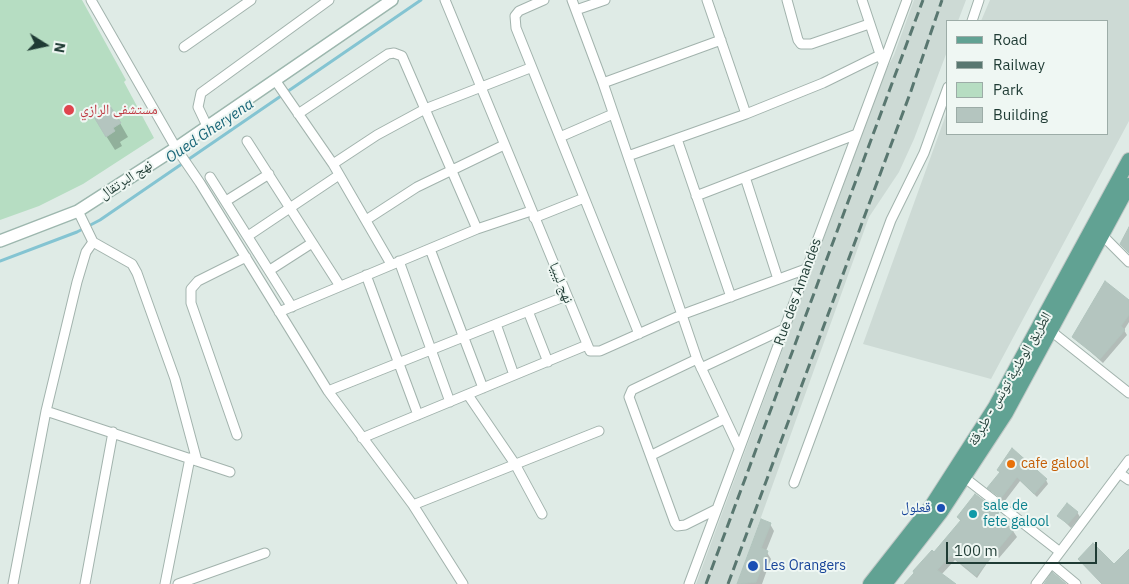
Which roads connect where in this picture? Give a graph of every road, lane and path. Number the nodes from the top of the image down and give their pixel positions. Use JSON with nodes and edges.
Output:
{"nodes":[{"id":1,"x":92,"y":0,"type":"edge"},
{"id":2,"x":251,"y":0,"type":"edge"},
{"id":3,"x":392,"y":0,"type":"edge"},
{"id":4,"x":445,"y":0,"type":"edge"},
{"id":5,"x":544,"y":0,"type":"edge"},
{"id":6,"x":572,"y":0,"type":"edge"},
{"id":7,"x":605,"y":0,"type":"edge"},
{"id":8,"x":707,"y":0,"type":"edge"},
{"id":9,"x":787,"y":0,"type":"edge"},
{"id":10,"x":862,"y":0,"type":"edge"},
{"id":11,"x":907,"y":0,"type":"edge"},
{"id":12,"x":980,"y":0,"type":"edge"},
{"id":13,"x":325,"y":1,"type":"edge"},
{"id":14,"x":576,"y":10,"type":"junction"},
{"id":15,"x":972,"y":20,"type":"edge"},
{"id":16,"x":869,"y":24,"type":"junction"},
{"id":17,"x":721,"y":40,"type":"junction"},
{"id":18,"x":184,"y":47,"type":"dead end"},
{"id":19,"x":882,"y":59,"type":"junction"},
{"id":20,"x":530,"y":68,"type":"junction"},
{"id":21,"x":603,"y":83,"type":"junction"},
{"id":22,"x":278,"y":84,"type":"junction"},
{"id":23,"x":481,"y":88,"type":"junction"},
{"id":24,"x":946,"y":92,"type":"edge"},
{"id":25,"x":425,"y":109,"type":"junction"},
{"id":26,"x":296,"y":111,"type":"junction"},
{"id":27,"x":613,"y":114,"type":"junction"},
{"id":28,"x":746,"y":114,"type":"junction"},
{"id":29,"x":207,"y":126,"type":"junction"},
{"id":30,"x":857,"y":134,"type":"junction"},
{"id":31,"x":560,"y":136,"type":"junction"},
{"id":32,"x":677,"y":139,"type":"junction"},
{"id":33,"x":247,"y":140,"type":"dead end"},
{"id":34,"x":504,"y":145,"type":"junction"},
{"id":35,"x":178,"y":152,"type":"junction"},
{"id":36,"x":628,"y":156,"type":"junction"},
{"id":37,"x":1129,"y":160,"type":"edge"},
{"id":38,"x":333,"y":164,"type":"junction"},
{"id":39,"x":450,"y":171,"type":"junction"},
{"id":40,"x":269,"y":174,"type":"junction"},
{"id":41,"x":339,"y":175,"type":"junction"},
{"id":42,"x":210,"y":177,"type":"dead end"},
{"id":43,"x":745,"y":177,"type":"junction"},
{"id":44,"x":1129,"y":185,"type":"edge"},
{"id":45,"x":696,"y":196,"type":"junction"},
{"id":46,"x":584,"y":198,"type":"junction"},
{"id":47,"x":226,"y":201,"type":"junction"},
{"id":48,"x":290,"y":208,"type":"junction"},
{"id":49,"x":532,"y":214,"type":"junction"},
{"id":50,"x":81,"y":215,"type":"junction"},
{"id":51,"x":366,"y":220,"type":"junction"},
{"id":52,"x":476,"y":229,"type":"junction"},
{"id":53,"x":1102,"y":235,"type":"junction"},
{"id":54,"x":248,"y":236,"type":"junction"},
{"id":55,"x":93,"y":240,"type":"junction"},
{"id":56,"x":0,"y":241,"type":"edge"},
{"id":57,"x":312,"y":243,"type":"junction"},
{"id":58,"x":430,"y":249,"type":"junction"},
{"id":59,"x":246,"y":256,"type":"junction"},
{"id":60,"x":395,"y":262,"type":"junction"},
{"id":61,"x":1129,"y":262,"type":"edge"},
{"id":62,"x":806,"y":269,"type":"junction"},
{"id":63,"x":270,"y":270,"type":"junction"},
{"id":64,"x":366,"y":275,"type":"junction"},
{"id":65,"x":778,"y":279,"type":"junction"},
{"id":66,"x":340,"y":286,"type":"junction"},
{"id":67,"x":566,"y":296,"type":"junction"},
{"id":68,"x":731,"y":297,"type":"junction"},
{"id":69,"x":292,"y":306,"type":"junction"},
{"id":70,"x":528,"y":311,"type":"junction"},
{"id":71,"x":278,"y":312,"type":"junction"},
{"id":72,"x":681,"y":315,"type":"junction"},
{"id":73,"x":496,"y":324,"type":"junction"},
{"id":74,"x":784,"y":329,"type":"junction"},
{"id":75,"x":1051,"y":331,"type":"junction"},
{"id":76,"x":639,"y":334,"type":"junction"},
{"id":77,"x":464,"y":337,"type":"junction"},
{"id":78,"x":587,"y":346,"type":"junction"},
{"id":79,"x":432,"y":349,"type":"junction"},
{"id":80,"x":548,"y":362,"type":"junction"},
{"id":81,"x":398,"y":363,"type":"junction"},
{"id":82,"x":699,"y":363,"type":"junction"},
{"id":83,"x":514,"y":376,"type":"junction"},
{"id":84,"x":484,"y":388,"type":"junction"},
{"id":85,"x":328,"y":390,"type":"junction"},
{"id":86,"x":1129,"y":393,"type":"edge"},
{"id":87,"x":468,"y":395,"type":"junction"},
{"id":88,"x":450,"y":402,"type":"junction"},
{"id":89,"x":46,"y":411,"type":"junction"},
{"id":90,"x":418,"y":415,"type":"junction"},
{"id":91,"x":724,"y":419,"type":"junction"},
{"id":92,"x":599,"y":431,"type":"dead end"},
{"id":93,"x":113,"y":432,"type":"junction"},
{"id":94,"x":237,"y":435,"type":"dead end"},
{"id":95,"x":362,"y":438,"type":"junction"},
{"id":96,"x":740,"y":448,"type":"junction"},
{"id":97,"x":652,"y":455,"type":"junction"},
{"id":98,"x":193,"y":459,"type":"junction"},
{"id":99,"x":1129,"y":460,"type":"edge"},
{"id":100,"x":515,"y":464,"type":"junction"},
{"id":101,"x":230,"y":472,"type":"dead end"},
{"id":102,"x":1119,"y":473,"type":"junction"},
{"id":103,"x":964,"y":478,"type":"junction"},
{"id":104,"x":1129,"y":480,"type":"edge"},
{"id":105,"x":794,"y":483,"type":"dead end"},
{"id":106,"x":412,"y":505,"type":"junction"},
{"id":107,"x":717,"y":509,"type":"junction"},
{"id":108,"x":542,"y":514,"type":"dead end"},
{"id":109,"x":1060,"y":552,"type":"junction"},
{"id":110,"x":265,"y":553,"type":"dead end"},
{"id":111,"x":1052,"y":564,"type":"junction"},
{"id":112,"x":13,"y":584,"type":"edge"},
{"id":113,"x":85,"y":584,"type":"edge"},
{"id":114,"x":165,"y":584,"type":"edge"},
{"id":115,"x":178,"y":584,"type":"edge"},
{"id":116,"x":463,"y":584,"type":"edge"},
{"id":117,"x":689,"y":584,"type":"edge"},
{"id":118,"x":870,"y":584,"type":"edge"},
{"id":119,"x":885,"y":584,"type":"edge"},
{"id":120,"x":1036,"y":584,"type":"edge"},
{"id":121,"x":1076,"y":584,"type":"edge"}],
"edges":[{"from":1,"to":35,"type":"street"},
{"from":2,"to":18,"type":"street"},
{"from":3,"to":22,"type":"street","name":"نهج البرتقال"},
{"from":4,"to":23,"type":"street","name":"نهج ليبيا"},
{"from":5,"to":20,"type":"street"},
{"from":6,"to":14,"type":"street"},
{"from":7,"to":14,"type":"street"},
{"from":8,"to":17,"type":"street"},
{"from":9,"to":16,"type":"street"},
{"from":10,"to":16,"type":"street"},
{"from":11,"to":19,"type":"street","name":"Rue des Amandes"},
{"from":12,"to":15,"type":"street"},
{"from":13,"to":29,"type":"street"},
{"from":14,"to":21,"type":"street"},
{"from":16,"to":19,"type":"street"},
{"from":17,"to":21,"type":"street"},
{"from":17,"to":28,"type":"street"},
{"from":19,"to":28,"type":"street"},
{"from":19,"to":30,"type":"street","name":"Rue des Amandes"},
{"from":20,"to":23,"type":"street"},
{"from":20,"to":31,"type":"street"},
{"from":21,"to":27,"type":"street"},
{"from":22,"to":26,"type":"street"},
{"from":22,"to":29,"type":"street","name":"نهج البرتقال"},
{"from":23,"to":25,"type":"street"},
{"from":23,"to":34,"type":"street","name":"نهج ليبيا"},
{"from":24,"to":105,"type":"street"},
{"from":25,"to":26,"type":"street"},
{"from":25,"to":38,"type":"street"},
{"from":25,"to":39,"type":"street"},
{"from":26,"to":38,"type":"street"},
{"from":27,"to":31,"type":"street"},
{"from":27,"to":36,"type":"street"},
{"from":28,"to":32,"type":"street"},
{"from":29,"to":35,"type":"street","name":"نهج البرتقال"},
{"from":30,"to":43,"type":"street"},
{"from":30,"to":62,"type":"street","name":"Rue des Amandes"},
{"from":31,"to":46,"type":"street"},
{"from":32,"to":36,"type":"street"},
{"from":32,"to":45,"type":"street"},
{"from":33,"to":40,"type":"street"},
{"from":34,"to":39,"type":"street"},
{"from":34,"to":49,"type":"street","name":"نهج ليبيا"},
{"from":35,"to":50,"type":"street","name":"نهج البرتقال"},
{"from":35,"to":59,"type":"street"},
{"from":36,"to":72,"type":"street"},
{"from":37,"to":118,"type":"main road","name":"الطريق الوطنية تونس - طبرقة"},
{"from":38,"to":41,"type":"street"},
{"from":39,"to":51,"type":"street"},
{"from":39,"to":52,"type":"street"},
{"from":40,"to":47,"type":"street"},
{"from":40,"to":48,"type":"street"},
{"from":41,"to":48,"type":"street"},
{"from":41,"to":51,"type":"street"},
{"from":42,"to":47,"type":"street"},
{"from":43,"to":45,"type":"street"},
{"from":43,"to":65,"type":"street"},
{"from":44,"to":53,"type":"main road","name":"الطريق الوطنية تونس - طبرقة"},
{"from":45,"to":68,"type":"street"},
{"from":46,"to":49,"type":"street"},
{"from":46,"to":76,"type":"street"},
{"from":47,"to":54,"type":"street"},
{"from":48,"to":54,"type":"street"},
{"from":48,"to":57,"type":"street"},
{"from":49,"to":52,"type":"street"},
{"from":49,"to":67,"type":"street","name":"نهج ليبيا"},
{"from":50,"to":55,"type":"street"},
{"from":50,"to":56,"type":"street","name":"نهج البرتقال"},
{"from":51,"to":60,"type":"street"},
{"from":52,"to":58,"type":"street"},
{"from":53,"to":61,"type":"street"},
{"from":53,"to":75,"type":"main road","name":"الطريق الوطنية تونس - طبرقة"},
{"from":54,"to":63,"type":"street"},
{"from":55,"to":89,"type":"street"},
{"from":55,"to":98,"type":"street"},
{"from":57,"to":63,"type":"street"},
{"from":57,"to":66,"type":"street"},
{"from":58,"to":60,"type":"street"},
{"from":58,"to":77,"type":"street"},
{"from":59,"to":71,"type":"street"},
{"from":59,"to":94,"type":"street"},
{"from":60,"to":64,"type":"street"},
{"from":60,"to":79,"type":"street"},
{"from":62,"to":65,"type":"street"},
{"from":62,"to":74,"type":"street","name":"Rue des Amandes"},
{"from":63,"to":69,"type":"street"},
{"from":64,"to":66,"type":"street"},
{"from":64,"to":81,"type":"street"},
{"from":65,"to":68,"type":"street"},
{"from":66,"to":69,"type":"street"},
{"from":67,"to":70,"type":"street"},
{"from":67,"to":78,"type":"street","name":"نهج ليبيا"},
{"from":68,"to":72,"type":"street"},
{"from":69,"to":71,"type":"street"},
{"from":70,"to":73,"type":"street"},
{"from":70,"to":80,"type":"street"},
{"from":71,"to":85,"type":"street"},
{"from":72,"to":76,"type":"street"},
{"from":72,"to":82,"type":"street"},
{"from":73,"to":77,"type":"street"},
{"from":73,"to":83,"type":"street"},
{"from":74,"to":82,"type":"street"},
{"from":74,"to":96,"type":"street","name":"Rue des Amandes"},
{"from":75,"to":86,"type":"street"},
{"from":75,"to":103,"type":"main road","name":"الطريق الوطنية تونس - طبرقة"},
{"from":76,"to":78,"type":"street"},
{"from":77,"to":79,"type":"street"},
{"from":77,"to":84,"type":"street"},
{"from":78,"to":80,"type":"street"},
{"from":79,"to":81,"type":"street"},
{"from":79,"to":88,"type":"street"},
{"from":80,"to":83,"type":"street"},
{"from":81,"to":85,"type":"street"},
{"from":81,"to":90,"type":"street"},
{"from":82,"to":91,"type":"street"},
{"from":82,"to":97,"type":"street"},
{"from":83,"to":84,"type":"street"},
{"from":84,"to":87,"type":"street"},
{"from":85,"to":95,"type":"street"},
{"from":87,"to":88,"type":"street"},
{"from":87,"to":100,"type":"street"},
{"from":88,"to":90,"type":"street"},
{"from":89,"to":93,"type":"street"},
{"from":89,"to":112,"type":"street"},
{"from":90,"to":95,"type":"street"},
{"from":91,"to":96,"type":"street"},
{"from":91,"to":97,"type":"street"},
{"from":92,"to":100,"type":"street"},
{"from":93,"to":98,"type":"street"},
{"from":93,"to":113,"type":"street"},
{"from":95,"to":106,"type":"street"},
{"from":96,"to":107,"type":"street","name":"Rue des Amandes"},
{"from":97,"to":107,"type":"street"},
{"from":98,"to":101,"type":"street"},
{"from":98,"to":114,"type":"street"},
{"from":99,"to":102,"type":"street"},
{"from":100,"to":106,"type":"street"},
{"from":100,"to":108,"type":"street"},
{"from":102,"to":104,"type":"street"},
{"from":102,"to":109,"type":"street"},
{"from":103,"to":109,"type":"street"},
{"from":103,"to":119,"type":"main road","name":"الطريق الوطنية تونس - طبرقة"},
{"from":106,"to":116,"type":"street"},
{"from":107,"to":117,"type":"street","name":"Rue des Amandes"},
{"from":109,"to":111,"type":"street"},
{"from":110,"to":115,"type":"street"},
{"from":111,"to":120,"type":"street"},
{"from":111,"to":121,"type":"street"}]}
